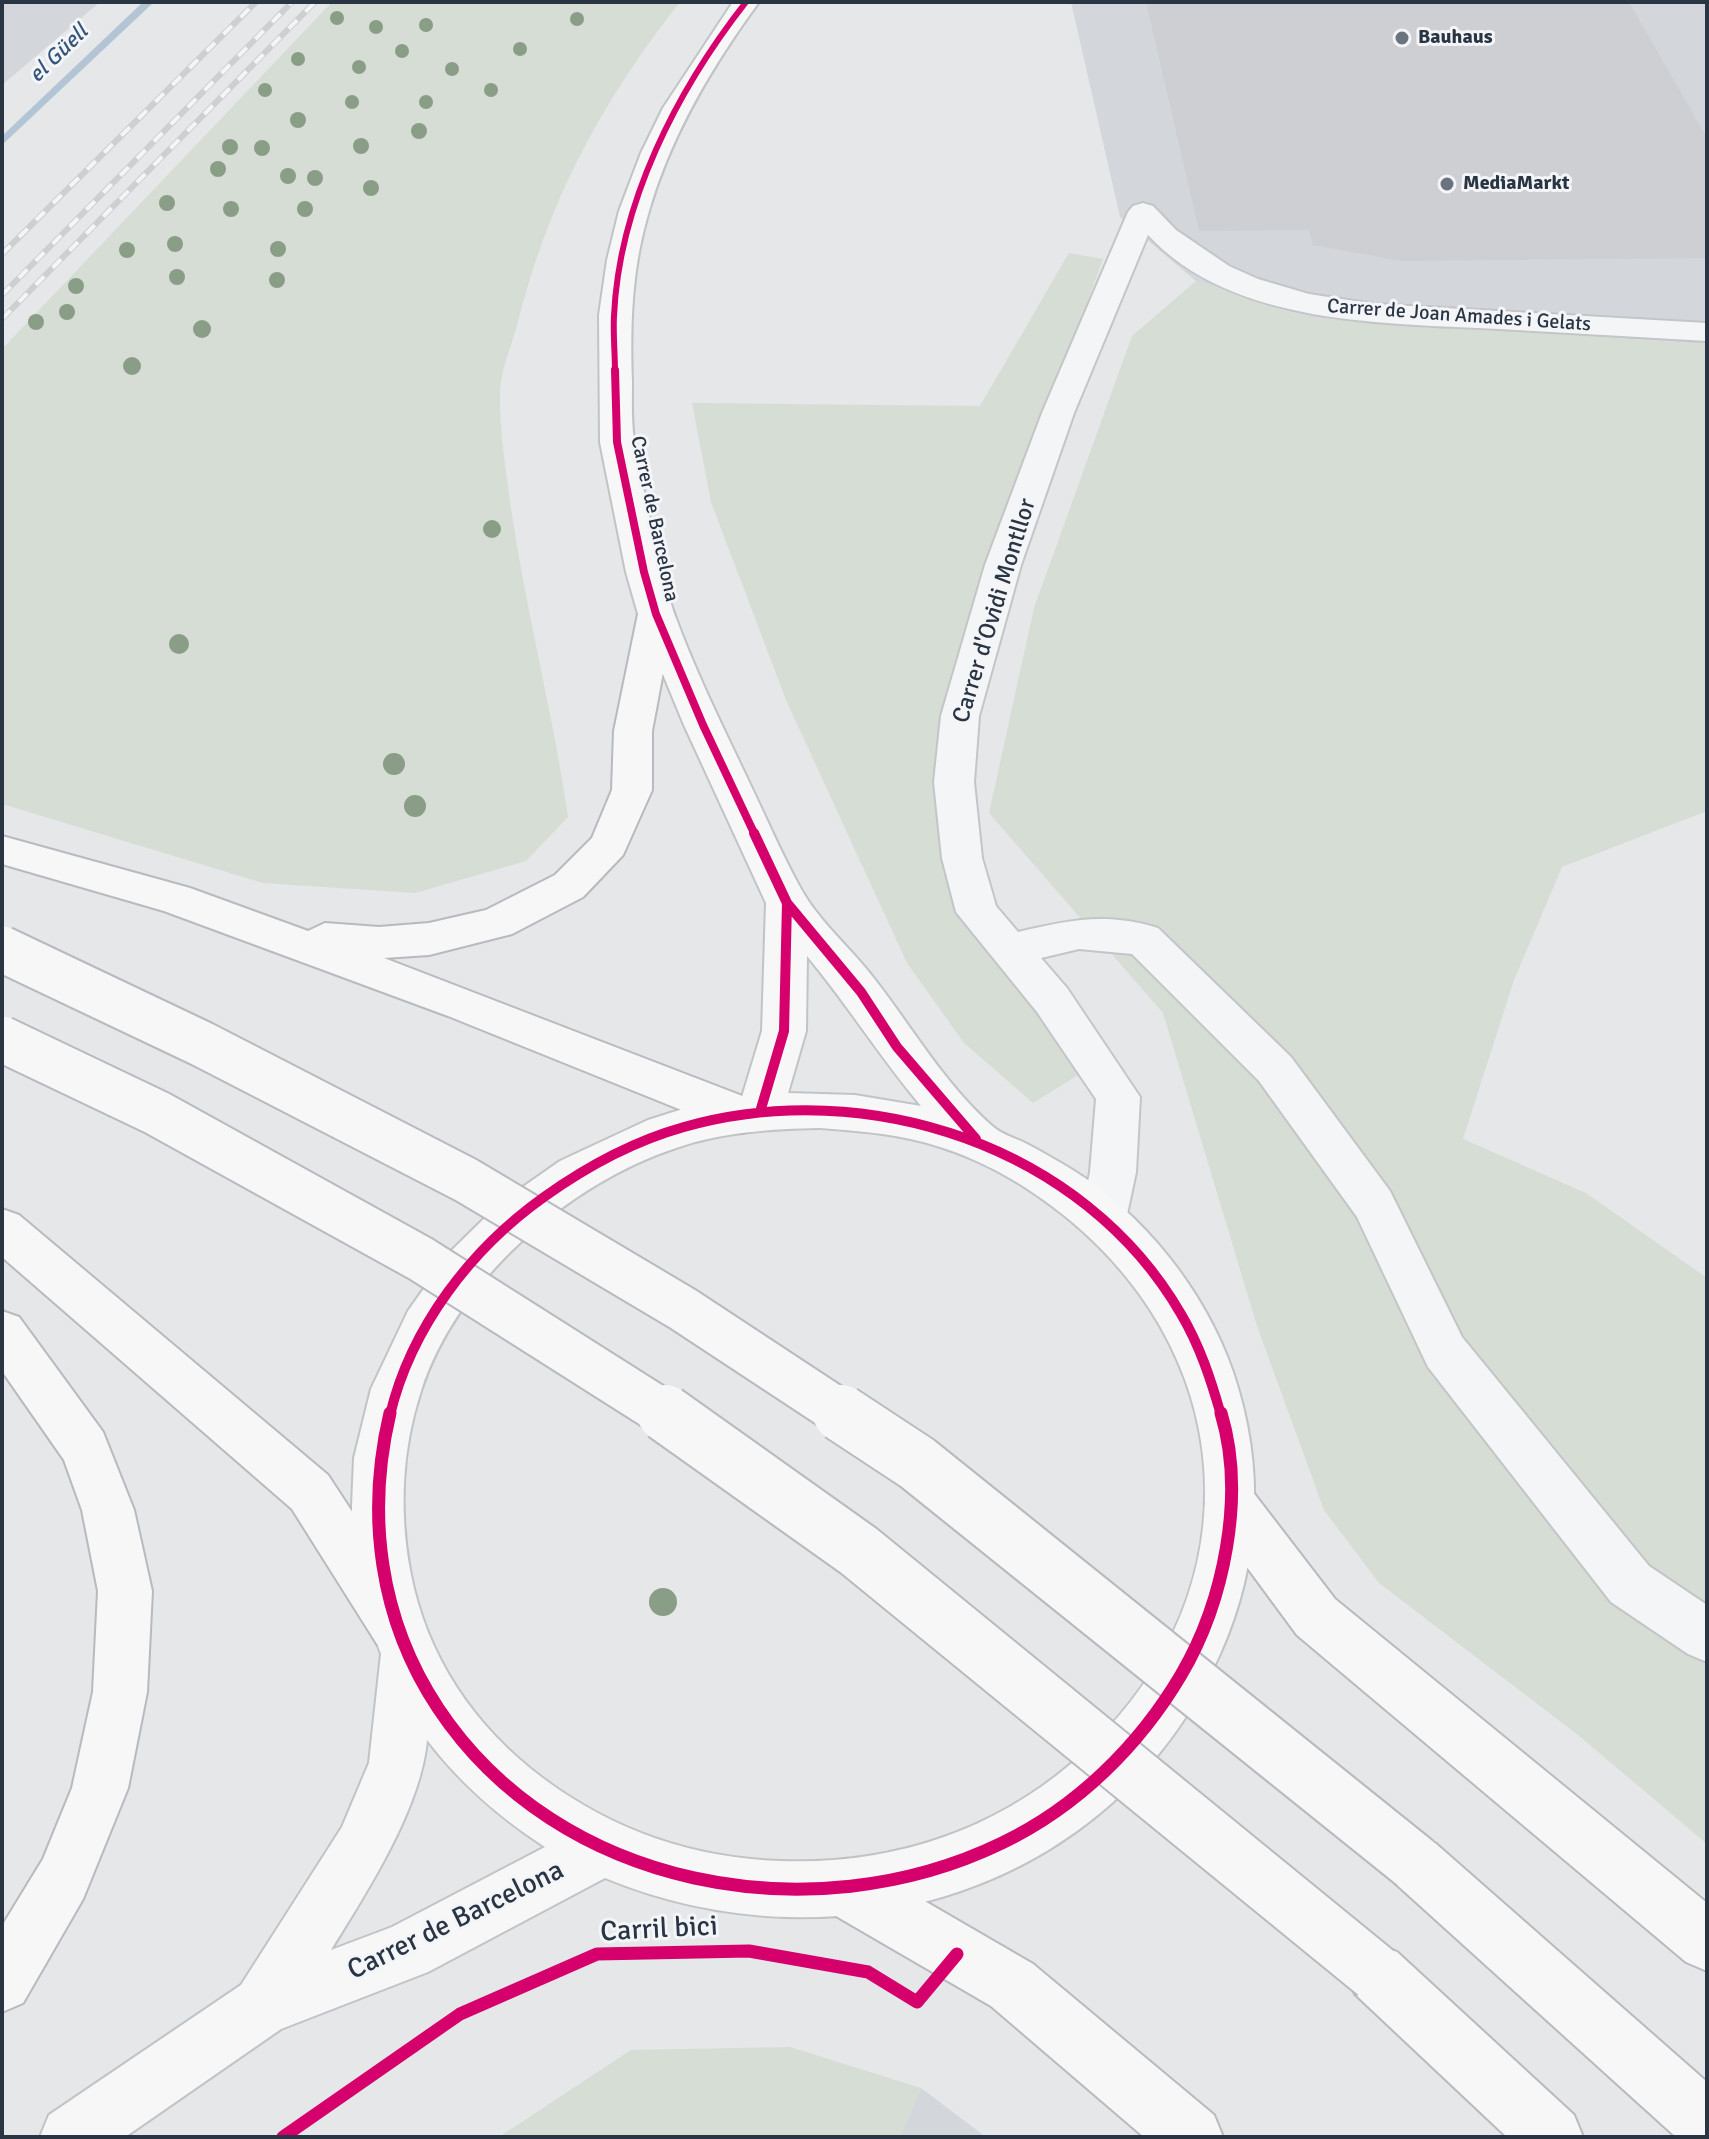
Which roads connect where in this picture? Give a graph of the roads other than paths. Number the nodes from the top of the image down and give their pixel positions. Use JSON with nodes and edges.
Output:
{"nodes":[{"id":1,"x":746,"y":2,"type":"edge"},
{"id":2,"x":1143,"y":212,"type":"joint"},
{"id":3,"x":1707,"y":332,"type":"edge"},
{"id":4,"x":656,"y":614,"type":"junction"},
{"id":5,"x":2,"y":850,"type":"edge"},
{"id":6,"x":787,"y":903,"type":"junction"},
{"id":7,"x":275,"y":935,"type":"junction"},
{"id":8,"x":2,"y":949,"type":"edge"},
{"id":9,"x":1009,"y":950,"type":"junction"},
{"id":10,"x":2,"y":1039,"type":"edge"},
{"id":11,"x":751,"y":1114,"type":"junction"},
{"id":12,"x":978,"y":1142,"type":"junction"},
{"id":13,"x":1103,"y":1219,"type":"junction"},
{"id":14,"x":2,"y":1229,"type":"edge"},
{"id":15,"x":2,"y":1332,"type":"edge"},
{"id":16,"x":1231,"y":1504,"type":"junction"},
{"id":17,"x":1707,"y":1636,"type":"edge"},
{"id":18,"x":401,"y":1641,"type":"junction"},
{"id":19,"x":603,"y":1848,"type":"junction"},
{"id":20,"x":845,"y":1888,"type":"junction"},
{"id":21,"x":1707,"y":1941,"type":"edge"},
{"id":22,"x":2,"y":1982,"type":"edge"},
{"id":23,"x":262,"y":2006,"type":"junction"},
{"id":24,"x":1707,"y":2123,"type":"edge"},
{"id":25,"x":71,"y":2137,"type":"edge"},
{"id":26,"x":1192,"y":2137,"type":"edge"},
{"id":27,"x":1552,"y":2137,"type":"edge"}],
"edges":[{"from":1,"to":4,"type":"main road","name":"Carrer de Barcelona"},
{"from":2,"to":3,"type":"street","name":"Carrer de Joan Amades i Gelats"},
{"from":2,"to":9,"type":"street","name":"Carrer d'Ovidi Montllor"},
{"from":4,"to":6,"type":"main road","name":"Carrer de Barcelona"},
{"from":4,"to":7,"type":"main road"},
{"from":5,"to":7,"type":"main road"},
{"from":6,"to":11,"type":"main road","name":"Carrer de Barcelona"},
{"from":6,"to":12,"type":"main road","name":"Carrer de Barcelona"},
{"from":7,"to":11,"type":"main road"},
{"from":8,"to":24,"type":"main road","bridge":true},
{"from":9,"to":13,"type":"street","name":"Carrer d'Ovidi Montllor"},
{"from":9,"to":17,"type":"street"},
{"from":10,"to":27,"type":"main road","bridge":true},
{"from":11,"to":12,"type":"main road"},
{"from":11,"to":18,"type":"main road"},
{"from":12,"to":13,"type":"main road"},
{"from":13,"to":16,"type":"main road"},
{"from":14,"to":18,"type":"main road"},
{"from":15,"to":22,"type":"main road"},
{"from":16,"to":20,"type":"main road"},
{"from":16,"to":21,"type":"main road"},
{"from":18,"to":19,"type":"main road"},
{"from":18,"to":23,"type":"main road","name":"Carrer de Barcelona"},
{"from":19,"to":20,"type":"main road"},
{"from":19,"to":23,"type":"main road","name":"Carrer de Barcelona"},
{"from":20,"to":26,"type":"main road"},
{"from":23,"to":25,"type":"main road","name":"Carrer de Barcelona"}]}
